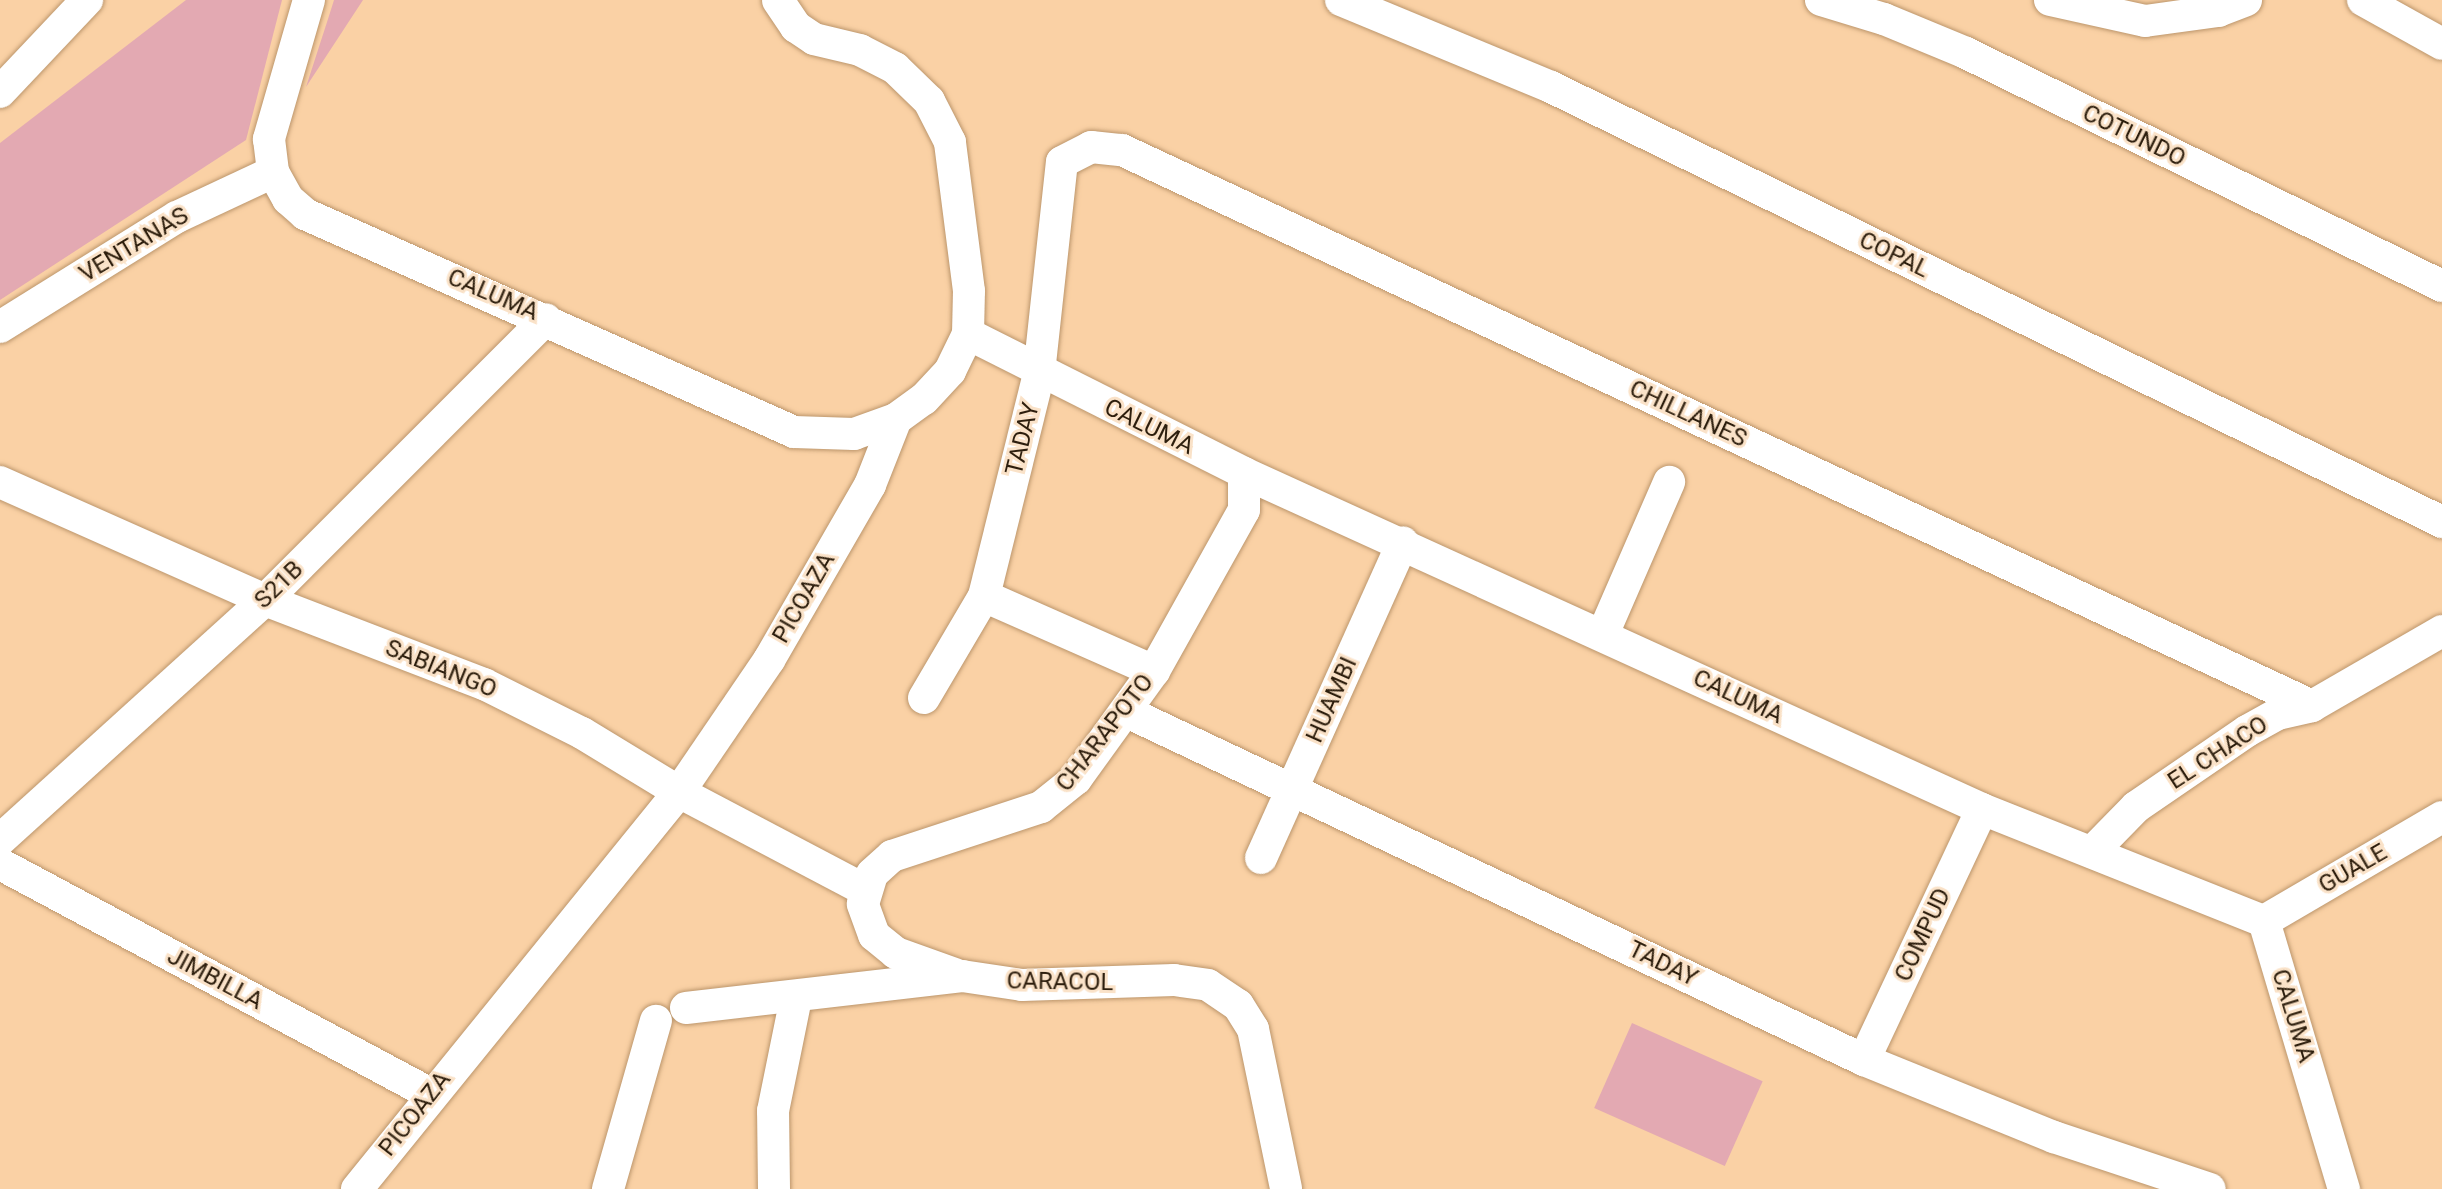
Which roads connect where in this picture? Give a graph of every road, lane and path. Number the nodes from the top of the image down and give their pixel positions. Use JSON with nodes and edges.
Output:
{"nodes":[{"id":1,"x":87,"y":0,"type":"edge"},
{"id":2,"x":309,"y":0,"type":"edge"},
{"id":3,"x":778,"y":0,"type":"edge"},
{"id":4,"x":1341,"y":0,"type":"edge"},
{"id":5,"x":1821,"y":0,"type":"edge"},
{"id":6,"x":2050,"y":0,"type":"edge"},
{"id":7,"x":2246,"y":0,"type":"edge"},
{"id":8,"x":2363,"y":0,"type":"edge"},
{"id":9,"x":2442,"y":44,"type":"edge"},
{"id":10,"x":0,"y":92,"type":"edge"},
{"id":11,"x":1062,"y":162,"type":"joint"},
{"id":12,"x":273,"y":172,"type":"junction"},
{"id":13,"x":2442,"y":286,"type":"edge"},
{"id":14,"x":546,"y":319,"type":"junction"},
{"id":15,"x":0,"y":327,"type":"edge"},
{"id":16,"x":968,"y":334,"type":"junction"},
{"id":17,"x":1039,"y":373,"type":"junction"},
{"id":18,"x":896,"y":419,"type":"junction"},
{"id":19,"x":1244,"y":473,"type":"junction"},
{"id":20,"x":0,"y":482,"type":"edge"},
{"id":21,"x":1669,"y":482,"type":"dead end"},
{"id":22,"x":2442,"y":522,"type":"edge"},
{"id":23,"x":1403,"y":542,"type":"junction"},
{"id":24,"x":984,"y":596,"type":"junction"},
{"id":25,"x":265,"y":600,"type":"junction"},
{"id":26,"x":2442,"y":631,"type":"edge"},
{"id":27,"x":1603,"y":634,"type":"junction"},
{"id":28,"x":1154,"y":671,"type":"junction"},
{"id":29,"x":924,"y":698,"type":"dead end"},
{"id":30,"x":2312,"y":706,"type":"junction"},
{"id":31,"x":1127,"y":712,"type":"junction"},
{"id":32,"x":1293,"y":786,"type":"junction"},
{"id":33,"x":679,"y":792,"type":"junction"},
{"id":34,"x":1982,"y":809,"type":"junction"},
{"id":35,"x":2442,"y":817,"type":"edge"},
{"id":36,"x":0,"y":840,"type":"edge"},
{"id":37,"x":2092,"y":852,"type":"junction"},
{"id":38,"x":1261,"y":858,"type":"dead end"},
{"id":39,"x":0,"y":864,"type":"edge"},
{"id":40,"x":865,"y":890,"type":"junction"},
{"id":41,"x":2264,"y":921,"type":"junction"},
{"id":42,"x":962,"y":976,"type":"junction"},
{"id":43,"x":796,"y":998,"type":"junction"},
{"id":44,"x":686,"y":1008,"type":"dead end"},
{"id":45,"x":656,"y":1021,"type":"dead end"},
{"id":46,"x":1864,"y":1060,"type":"junction"},
{"id":47,"x":430,"y":1094,"type":"junction"},
{"id":48,"x":357,"y":1189,"type":"edge"},
{"id":49,"x":608,"y":1189,"type":"edge"},
{"id":50,"x":774,"y":1189,"type":"edge"},
{"id":51,"x":1286,"y":1189,"type":"edge"},
{"id":52,"x":2210,"y":1189,"type":"edge"},
{"id":53,"x":2344,"y":1189,"type":"edge"}],
"edges":[{"from":1,"to":10,"type":"street"},
{"from":2,"to":12,"type":"street"},
{"from":3,"to":16,"type":"street","name":"PICOAZA"},
{"from":4,"to":22,"type":"street","name":"COPAL"},
{"from":5,"to":13,"type":"street","name":"COTUNDO"},
{"from":6,"to":7,"type":"street"},
{"from":8,"to":9,"type":"street"},
{"from":11,"to":17,"type":"street","name":"TADAY"},
{"from":11,"to":30,"type":"street","name":"CHILLANES"},
{"from":12,"to":14,"type":"street","name":"CALUMA"},
{"from":12,"to":15,"type":"street","name":"VENTANAS"},
{"from":14,"to":18,"type":"street","name":"CALUMA"},
{"from":14,"to":25,"type":"street","name":"S21B"},
{"from":16,"to":17,"type":"street","name":"CALUMA"},
{"from":16,"to":18,"type":"street","name":"PICOAZA"},
{"from":17,"to":19,"type":"street","name":"CALUMA"},
{"from":17,"to":24,"type":"street","name":"TADAY"},
{"from":18,"to":33,"type":"street","name":"PICOAZA"},
{"from":19,"to":23,"type":"street","name":"CALUMA"},
{"from":19,"to":28,"type":"street","name":"CHARAPOTO"},
{"from":20,"to":25,"type":"street","name":"SABIANGO"},
{"from":21,"to":27,"type":"street"},
{"from":23,"to":27,"type":"street","name":"CALUMA"},
{"from":23,"to":32,"type":"street","name":"HUAMBI"},
{"from":24,"to":28,"type":"street"},
{"from":24,"to":29,"type":"street","name":"TADAY"},
{"from":25,"to":33,"type":"street","name":"SABIANGO"},
{"from":25,"to":36,"type":"street","name":"S21B"},
{"from":26,"to":30,"type":"street","name":"EL CHACO"},
{"from":27,"to":34,"type":"street","name":"CALUMA"},
{"from":28,"to":31,"type":"street","name":"CHARAPOTO"},
{"from":30,"to":37,"type":"street","name":"EL CHACO"},
{"from":31,"to":32,"type":"street","name":"TADAY"},
{"from":31,"to":40,"type":"street","name":"CHARAPOTO"},
{"from":32,"to":38,"type":"street","name":"HUAMBI"},
{"from":32,"to":46,"type":"street","name":"TADAY"},
{"from":33,"to":40,"type":"street","name":"SABIANGO"},
{"from":33,"to":47,"type":"street","name":"PICOAZA"},
{"from":34,"to":37,"type":"street","name":"CALUMA"},
{"from":34,"to":46,"type":"street","name":"COMPUD"},
{"from":35,"to":41,"type":"street","name":"GUALE"},
{"from":37,"to":41,"type":"street","name":"CALUMA"},
{"from":39,"to":47,"type":"street","name":"JIMBILLA"},
{"from":40,"to":42,"type":"street"},
{"from":41,"to":53,"type":"street","name":"CALUMA"},
{"from":42,"to":43,"type":"street","name":"CARACOL"},
{"from":42,"to":51,"type":"street","name":"CARACOL"},
{"from":43,"to":44,"type":"street","name":"CARACOL"},
{"from":43,"to":50,"type":"street"},
{"from":45,"to":49,"type":"street"},
{"from":46,"to":52,"type":"street","name":"TADAY"},
{"from":47,"to":48,"type":"street","name":"PICOAZA"}]}
